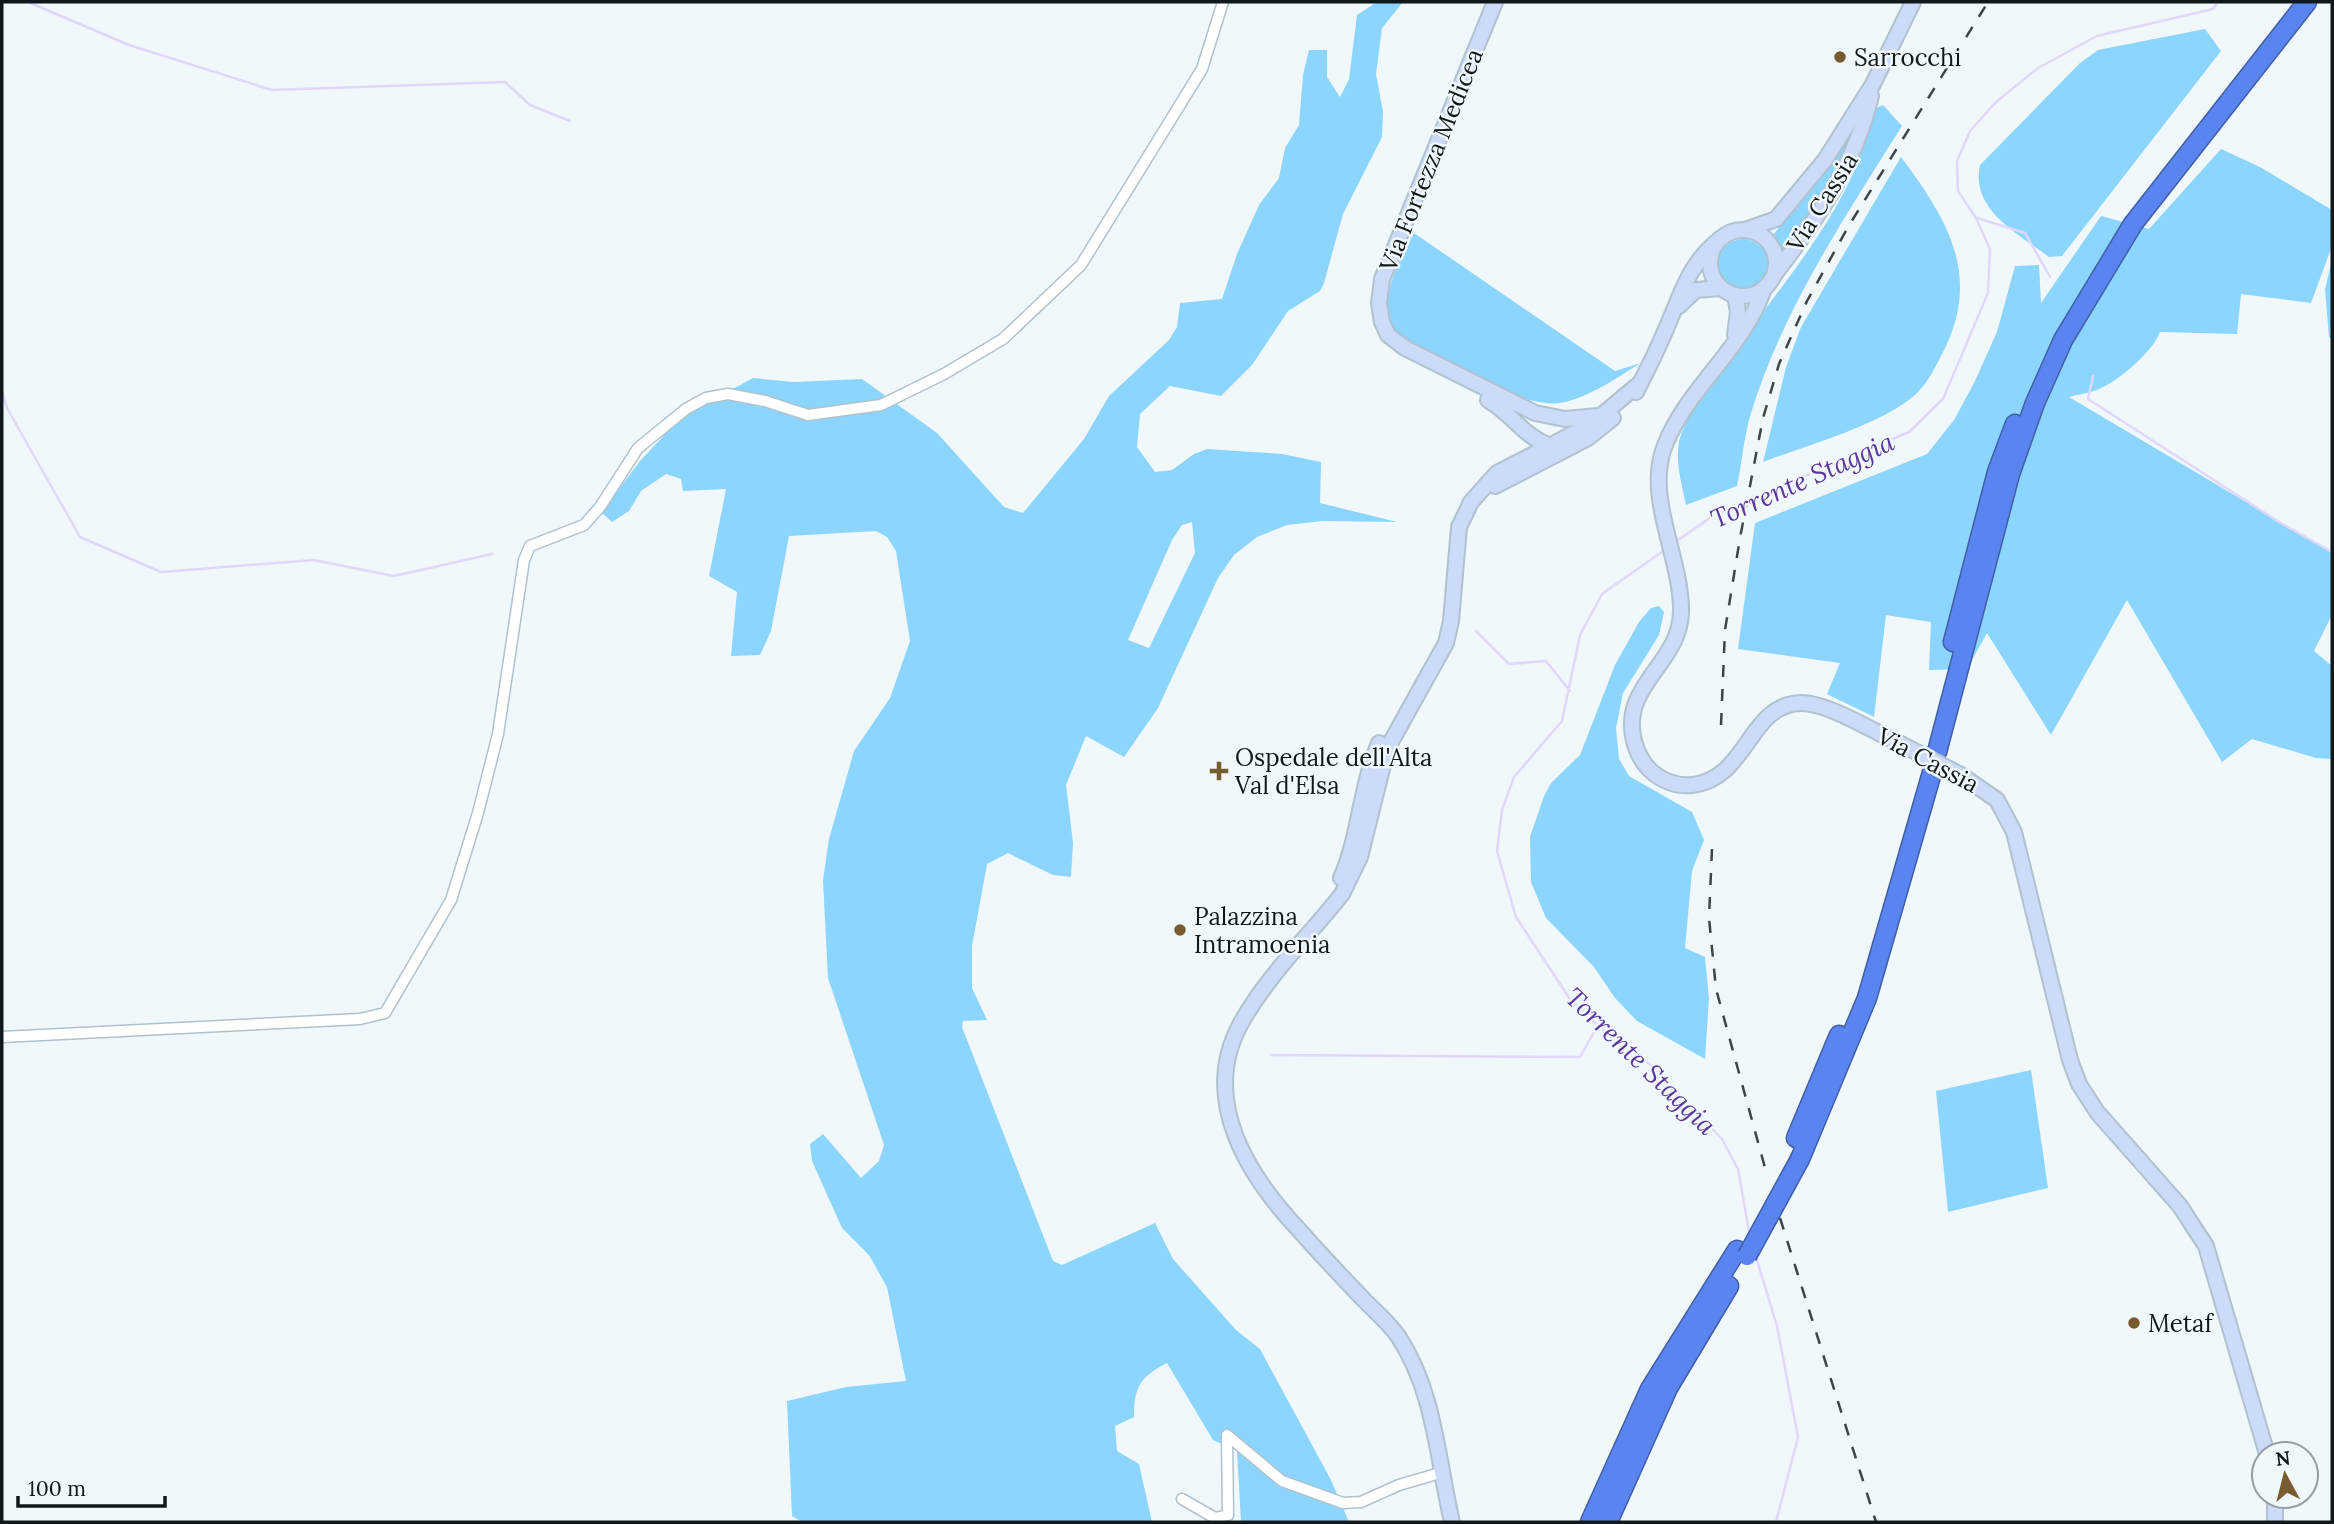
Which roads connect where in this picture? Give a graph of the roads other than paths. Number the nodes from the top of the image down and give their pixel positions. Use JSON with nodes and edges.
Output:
{"nodes":[{"id":1,"x":1223,"y":2,"type":"edge"},
{"id":2,"x":1496,"y":2,"type":"edge"},
{"id":3,"x":1913,"y":2,"type":"edge"},
{"id":4,"x":2293,"y":2,"type":"edge"},
{"id":5,"x":2307,"y":2,"type":"edge"},
{"id":6,"x":1873,"y":84,"type":"junction"},
{"id":7,"x":1745,"y":230,"type":"junction"},
{"id":8,"x":1720,"y":239,"type":"junction"},
{"id":9,"x":1774,"y":275,"type":"junction"},
{"id":10,"x":1721,"y":288,"type":"junction"},
{"id":11,"x":1764,"y":288,"type":"junction"},
{"id":12,"x":1735,"y":295,"type":"junction"},
{"id":13,"x":1673,"y":312,"type":"junction"},
{"id":14,"x":1388,"y":335,"type":"junction"},
{"id":15,"x":1734,"y":341,"type":"junction"},
{"id":16,"x":1639,"y":384,"type":"junction"},
{"id":17,"x":1603,"y":415,"type":"junction"},
{"id":18,"x":1600,"y":430,"type":"junction"},
{"id":19,"x":1522,"y":432,"type":"junction"},
{"id":20,"x":1549,"y":446,"type":"junction"},
{"id":21,"x":1520,"y":460,"type":"junction"},
{"id":22,"x":1458,"y":545,"type":"junction"},
{"id":23,"x":1451,"y":598,"type":"junction"},
{"id":24,"x":1930,"y":758,"type":"junction"},
{"id":25,"x":1311,"y":930,"type":"junction"},
{"id":26,"x":2,"y":1037,"type":"edge"},
{"id":27,"x":1742,"y":1253,"type":"junction"},
{"id":28,"x":2263,"y":1440,"type":"edge"},
{"id":29,"x":1440,"y":1473,"type":"junction"},
{"id":30,"x":1182,"y":1499,"type":"dead end"},
{"id":31,"x":1452,"y":1522,"type":"edge"},
{"id":32,"x":1590,"y":1522,"type":"edge"},
{"id":33,"x":1608,"y":1522,"type":"edge"}],
"edges":[{"from":1,"to":26,"type":"street"},
{"from":2,"to":14,"type":"main road","name":"Via Fortezza Medicea"},
{"from":3,"to":6,"type":"main road","name":"Via Cassia"},
{"from":4,"to":24,"type":"highway"},
{"from":5,"to":24,"type":"highway"},
{"from":6,"to":7,"type":"main road","name":"Via Cassia"},
{"from":6,"to":9,"type":"main road","name":"Via Cassia"},
{"from":7,"to":8,"type":"main road","name":"Via Cassia"},
{"from":7,"to":9,"type":"main road","name":"Via Cassia"},
{"from":8,"to":10,"type":"main road"},
{"from":8,"to":13,"type":"main road"},
{"from":9,"to":11,"type":"main road","name":"Via Cassia"},
{"from":10,"to":12,"type":"main road"},
{"from":10,"to":13,"type":"main road"},
{"from":11,"to":12,"type":"main road"},
{"from":11,"to":15,"type":"main road","name":"Via Cassia"},
{"from":12,"to":15,"type":"main road"},
{"from":13,"to":16,"type":"main road"},
{"from":14,"to":17,"type":"main road"},
{"from":14,"to":19,"type":"main road"},
{"from":15,"to":28,"type":"main road","name":"Via Cassia","bridge":true},
{"from":16,"to":17,"type":"main road"},
{"from":16,"to":18,"type":"main road"},
{"from":17,"to":20,"type":"main road"},
{"from":18,"to":20,"type":"main road"},
{"from":18,"to":22,"type":"main road"},
{"from":19,"to":20,"type":"main road"},
{"from":19,"to":21,"type":"main road"},
{"from":20,"to":21,"type":"main road"},
{"from":21,"to":22,"type":"main road"},
{"from":22,"to":23,"type":"main road"},
{"from":23,"to":25,"type":"main road"},
{"from":23,"to":25,"type":"main road"},
{"from":24,"to":27,"type":"highway","bridge":true},
{"from":25,"to":29,"type":"main road"},
{"from":27,"to":32,"type":"highway"},
{"from":27,"to":33,"type":"highway"},
{"from":29,"to":30,"type":"street"},
{"from":29,"to":31,"type":"main road"}]}
